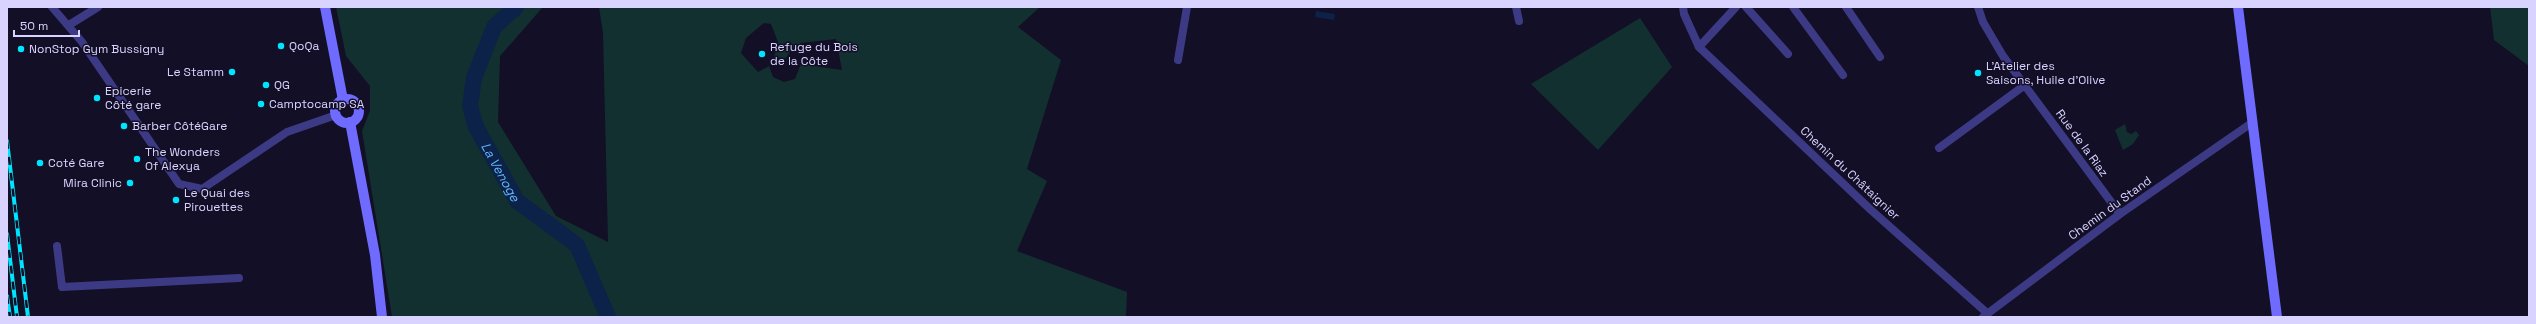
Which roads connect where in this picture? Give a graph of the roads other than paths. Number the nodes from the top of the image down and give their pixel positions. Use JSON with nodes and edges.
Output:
{"nodes":[{"id":1,"x":52,"y":7,"type":"edge"},
{"id":2,"x":98,"y":7,"type":"edge"},
{"id":3,"x":325,"y":7,"type":"edge"},
{"id":4,"x":1187,"y":7,"type":"edge"},
{"id":5,"x":1516,"y":7,"type":"edge"},
{"id":6,"x":1683,"y":7,"type":"edge"},
{"id":7,"x":1736,"y":7,"type":"edge"},
{"id":8,"x":1746,"y":7,"type":"edge"},
{"id":9,"x":1793,"y":7,"type":"edge"},
{"id":10,"x":1846,"y":7,"type":"edge"},
{"id":11,"x":1978,"y":7,"type":"edge"},
{"id":12,"x":2238,"y":7,"type":"edge"},
{"id":13,"x":1519,"y":21,"type":"dead end"},
{"id":14,"x":69,"y":25,"type":"junction"},
{"id":15,"x":1699,"y":47,"type":"junction"},
{"id":16,"x":1788,"y":54,"type":"dead end"},
{"id":17,"x":1880,"y":57,"type":"dead end"},
{"id":18,"x":1178,"y":60,"type":"dead end"},
{"id":19,"x":1843,"y":75,"type":"dead end"},
{"id":20,"x":2025,"y":85,"type":"junction"},
{"id":21,"x":343,"y":100,"type":"junction"},
{"id":22,"x":336,"y":115,"type":"junction"},
{"id":23,"x":350,"y":122,"type":"junction"},
{"id":24,"x":2252,"y":122,"type":"junction"},
{"id":25,"x":1942,"y":146,"type":"dead end"},
{"id":26,"x":2120,"y":214,"type":"junction"},
{"id":27,"x":57,"y":246,"type":"dead end"},
{"id":28,"x":239,"y":278,"type":"dead end"},
{"id":29,"x":1985,"y":315,"type":"edge"},
{"id":30,"x":382,"y":317,"type":"edge"},
{"id":31,"x":2277,"y":317,"type":"edge"}],
"edges":[{"from":1,"to":14,"type":"street"},
{"from":2,"to":14,"type":"street"},
{"from":3,"to":21,"type":"main road"},
{"from":4,"to":18,"type":"street"},
{"from":5,"to":13,"type":"street"},
{"from":6,"to":15,"type":"street"},
{"from":7,"to":15,"type":"street"},
{"from":8,"to":16,"type":"street"},
{"from":9,"to":19,"type":"street"},
{"from":10,"to":17,"type":"street"},
{"from":11,"to":20,"type":"street","name":"Rue de la Riaz"},
{"from":12,"to":24,"type":"main road"},
{"from":14,"to":22,"type":"street"},
{"from":15,"to":29,"type":"street","name":"Chemin du Châtaignier"},
{"from":20,"to":25,"type":"street"},
{"from":20,"to":26,"type":"street","name":"Rue de la Riaz"},
{"from":21,"to":22,"type":"main road"},
{"from":21,"to":23,"type":"main road"},
{"from":22,"to":23,"type":"main road"},
{"from":23,"to":30,"type":"main road"},
{"from":24,"to":26,"type":"street","name":"Chemin du Stand"},
{"from":24,"to":31,"type":"main road"},
{"from":26,"to":29,"type":"street","name":"Chemin du Stand"},
{"from":27,"to":28,"type":"street"}]}
